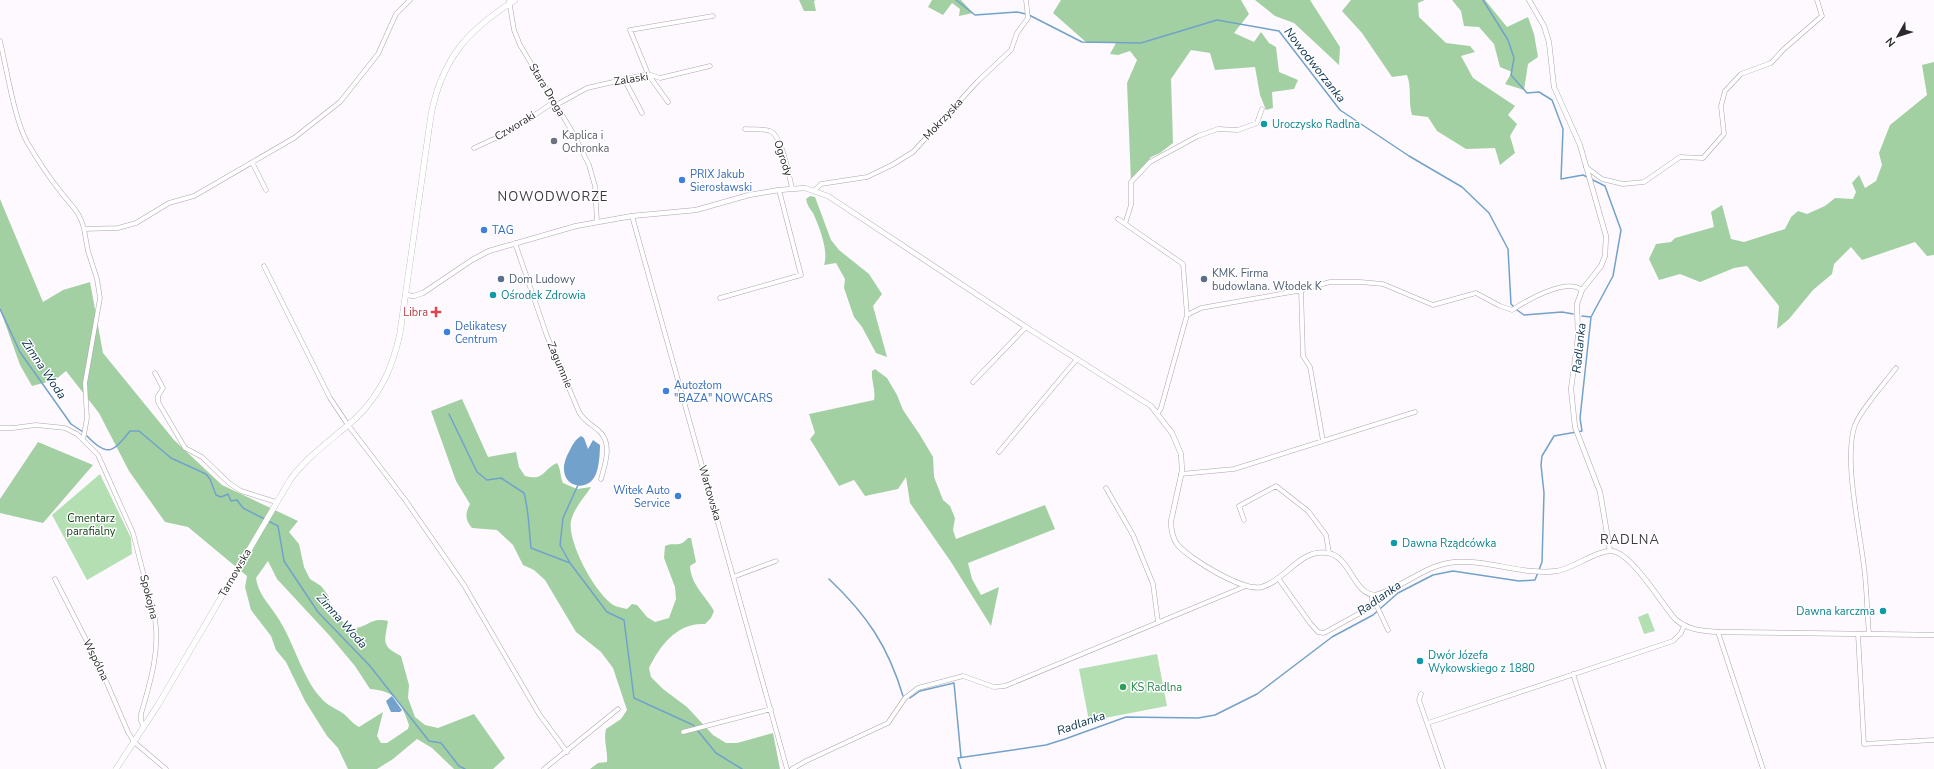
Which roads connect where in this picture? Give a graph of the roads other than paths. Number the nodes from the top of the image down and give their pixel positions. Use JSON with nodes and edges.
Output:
{"nodes":[{"id":1,"x":410,"y":0,"type":"edge"},
{"id":2,"x":1026,"y":0,"type":"edge"},
{"id":3,"x":1528,"y":0,"type":"edge"},
{"id":4,"x":1817,"y":0,"type":"edge"},
{"id":5,"x":511,"y":1,"type":"edge"},
{"id":6,"x":713,"y":16,"type":"dead end"},
{"id":7,"x":0,"y":41,"type":"edge"},
{"id":8,"x":710,"y":66,"type":"dead end"},
{"id":9,"x":648,"y":74,"type":"junction"},
{"id":10,"x":624,"y":79,"type":"junction"},
{"id":11,"x":668,"y":102,"type":"dead end"},
{"id":12,"x":555,"y":103,"type":"junction"},
{"id":13,"x":1262,"y":109,"type":"dead end"},
{"id":14,"x":642,"y":113,"type":"dead end"},
{"id":15,"x":745,"y":129,"type":"dead end"},
{"id":16,"x":474,"y":148,"type":"dead end"},
{"id":17,"x":252,"y":162,"type":"junction"},
{"id":18,"x":1586,"y":167,"type":"junction"},
{"id":19,"x":792,"y":188,"type":"junction"},
{"id":20,"x":266,"y":190,"type":"dead end"},
{"id":21,"x":779,"y":190,"type":"junction"},
{"id":22,"x":815,"y":190,"type":"junction"},
{"id":23,"x":632,"y":216,"type":"junction"},
{"id":24,"x":1118,"y":219,"type":"dead end"},
{"id":25,"x":597,"y":222,"type":"junction"},
{"id":26,"x":1125,"y":224,"type":"junction"},
{"id":27,"x":84,"y":229,"type":"junction"},
{"id":28,"x":515,"y":243,"type":"junction"},
{"id":29,"x":264,"y":266,"type":"dead end"},
{"id":30,"x":1301,"y":289,"type":"junction"},
{"id":31,"x":1582,"y":290,"type":"junction"},
{"id":32,"x":406,"y":295,"type":"junction"},
{"id":33,"x":720,"y":298,"type":"dead end"},
{"id":34,"x":1187,"y":315,"type":"junction"},
{"id":35,"x":1026,"y":327,"type":"junction"},
{"id":36,"x":1077,"y":359,"type":"junction"},
{"id":37,"x":1896,"y":368,"type":"dead end"},
{"id":38,"x":155,"y":373,"type":"dead end"},
{"id":39,"x":973,"y":382,"type":"dead end"},
{"id":40,"x":1415,"y":412,"type":"dead end"},
{"id":41,"x":1158,"y":413,"type":"junction"},
{"id":42,"x":348,"y":425,"type":"junction"},
{"id":43,"x":0,"y":428,"type":"edge"},
{"id":44,"x":83,"y":440,"type":"junction"},
{"id":45,"x":1324,"y":440,"type":"junction"},
{"id":46,"x":999,"y":452,"type":"dead end"},
{"id":47,"x":1181,"y":474,"type":"junction"},
{"id":48,"x":601,"y":479,"type":"dead end"},
{"id":49,"x":1106,"y":488,"type":"dead end"},
{"id":50,"x":276,"y":502,"type":"junction"},
{"id":51,"x":1244,"y":520,"type":"dead end"},
{"id":52,"x":1610,"y":551,"type":"junction"},
{"id":53,"x":1329,"y":553,"type":"junction"},
{"id":54,"x":776,"y":561,"type":"dead end"},
{"id":55,"x":733,"y":576,"type":"junction"},
{"id":56,"x":1278,"y":578,"type":"junction"},
{"id":57,"x":55,"y":579,"type":"dead end"},
{"id":58,"x":1246,"y":586,"type":"junction"},
{"id":59,"x":1372,"y":595,"type":"junction"},
{"id":60,"x":1158,"y":622,"type":"junction"},
{"id":61,"x":1684,"y":626,"type":"junction"},
{"id":62,"x":1388,"y":630,"type":"dead end"},
{"id":63,"x":1718,"y":632,"type":"junction"},
{"id":64,"x":1858,"y":634,"type":"junction"},
{"id":65,"x":1869,"y":634,"type":"junction"},
{"id":66,"x":1934,"y":635,"type":"edge"},
{"id":67,"x":1574,"y":674,"type":"junction"},
{"id":68,"x":1421,"y":694,"type":"dead end"},
{"id":69,"x":618,"y":709,"type":"dead end"},
{"id":70,"x":771,"y":709,"type":"junction"},
{"id":71,"x":1428,"y":723,"type":"junction"},
{"id":72,"x":144,"y":727,"type":"junction"},
{"id":73,"x":683,"y":732,"type":"dead end"},
{"id":74,"x":1934,"y":740,"type":"edge"},
{"id":75,"x":134,"y":742,"type":"junction"},
{"id":76,"x":567,"y":752,"type":"junction"},
{"id":77,"x":116,"y":769,"type":"edge"},
{"id":78,"x":166,"y":769,"type":"edge"},
{"id":79,"x":544,"y":769,"type":"edge"},
{"id":80,"x":787,"y":769,"type":"edge"},
{"id":81,"x":792,"y":769,"type":"edge"},
{"id":82,"x":1443,"y":769,"type":"edge"},
{"id":83,"x":1604,"y":769,"type":"edge"},
{"id":84,"x":1763,"y":769,"type":"edge"}],
"edges":[{"from":1,"to":17,"type":"street"},
{"from":2,"to":22,"type":"street","name":"Mokrzyska"},
{"from":3,"to":18,"type":"street"},
{"from":4,"to":18,"type":"street"},
{"from":5,"to":12,"type":"street","name":"Stara Droga"},
{"from":5,"to":32,"type":"main road","name":"Tarnowska"},
{"from":6,"to":9,"type":"street"},
{"from":7,"to":27,"type":"street"},
{"from":8,"to":9,"type":"street","name":"Zalaski"},
{"from":9,"to":10,"type":"street","name":"Zalaski"},
{"from":9,"to":11,"type":"street"},
{"from":10,"to":12,"type":"street","name":"Zalaski"},
{"from":10,"to":14,"type":"street"},
{"from":12,"to":16,"type":"street","name":"Czworaki"},
{"from":12,"to":25,"type":"street","name":"Stara Droga"},
{"from":13,"to":26,"type":"street"},
{"from":15,"to":19,"type":"street","name":"Ogrody"},
{"from":17,"to":20,"type":"street"},
{"from":17,"to":27,"type":"street"},
{"from":18,"to":31,"type":"street"},
{"from":19,"to":21,"type":"street"},
{"from":19,"to":22,"type":"street"},
{"from":21,"to":23,"type":"street"},
{"from":21,"to":33,"type":"street"},
{"from":22,"to":35,"type":"street"},
{"from":23,"to":25,"type":"street"},
{"from":23,"to":55,"type":"street","name":"Wartowska"},
{"from":24,"to":26,"type":"street"},
{"from":25,"to":28,"type":"street"},
{"from":26,"to":34,"type":"street"},
{"from":27,"to":44,"type":"street"},
{"from":28,"to":32,"type":"street"},
{"from":28,"to":48,"type":"street","name":"Zagumnie"},
{"from":29,"to":42,"type":"street"},
{"from":30,"to":31,"type":"street"},
{"from":30,"to":34,"type":"street"},
{"from":30,"to":45,"type":"street"},
{"from":31,"to":52,"type":"street"},
{"from":32,"to":42,"type":"main road","name":"Tarnowska"},
{"from":34,"to":41,"type":"street"},
{"from":35,"to":36,"type":"street"},
{"from":35,"to":39,"type":"street"},
{"from":36,"to":41,"type":"street"},
{"from":36,"to":46,"type":"street"},
{"from":37,"to":65,"type":"street"},
{"from":38,"to":50,"type":"street"},
{"from":40,"to":45,"type":"street"},
{"from":41,"to":47,"type":"street"},
{"from":42,"to":50,"type":"main road","name":"Tarnowska"},
{"from":42,"to":76,"type":"street"},
{"from":43,"to":44,"type":"street","name":"Spokojna"},
{"from":44,"to":72,"type":"street","name":"Spokojna"},
{"from":45,"to":47,"type":"street"},
{"from":47,"to":58,"type":"street"},
{"from":49,"to":60,"type":"street"},
{"from":50,"to":72,"type":"main road","name":"Tarnowska"},
{"from":51,"to":53,"type":"street"},
{"from":52,"to":59,"type":"street"},
{"from":52,"to":61,"type":"street"},
{"from":53,"to":56,"type":"street"},
{"from":53,"to":59,"type":"street"},
{"from":54,"to":55,"type":"street"},
{"from":55,"to":70,"type":"street","name":"Wartowska"},
{"from":56,"to":58,"type":"street"},
{"from":56,"to":59,"type":"street"},
{"from":57,"to":75,"type":"street","name":"Wspólna"},
{"from":58,"to":60,"type":"street"},
{"from":59,"to":62,"type":"street"},
{"from":60,"to":81,"type":"street"},
{"from":61,"to":63,"type":"street"},
{"from":61,"to":67,"type":"street"},
{"from":63,"to":64,"type":"street"},
{"from":63,"to":84,"type":"street"},
{"from":64,"to":65,"type":"street"},
{"from":64,"to":74,"type":"street"},
{"from":65,"to":66,"type":"street"},
{"from":67,"to":71,"type":"street"},
{"from":67,"to":83,"type":"street"},
{"from":68,"to":71,"type":"street"},
{"from":69,"to":76,"type":"street"},
{"from":70,"to":73,"type":"street"},
{"from":70,"to":80,"type":"street","name":"Wartowska"},
{"from":71,"to":82,"type":"street"},
{"from":72,"to":75,"type":"main road","name":"Tarnowska"},
{"from":75,"to":77,"type":"main road","name":"Tarnowska"},
{"from":75,"to":78,"type":"street"},
{"from":76,"to":79,"type":"street"}]}
